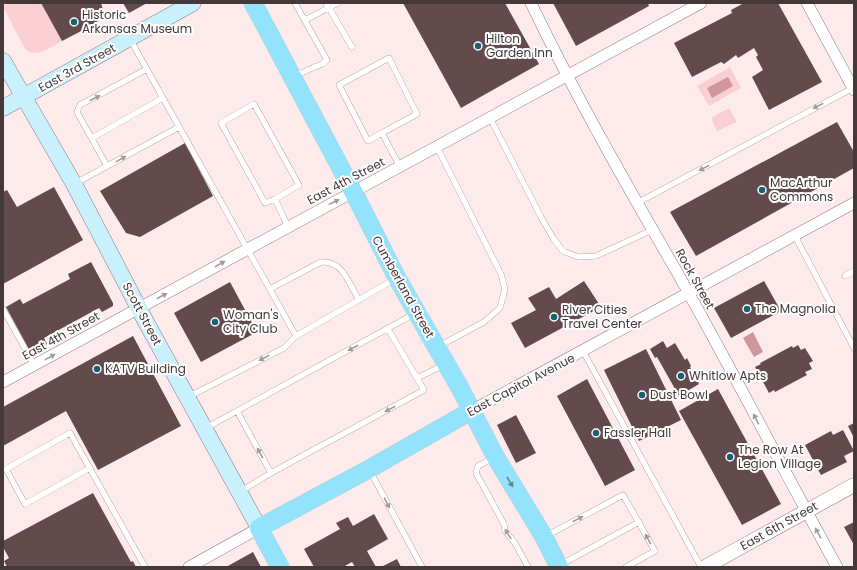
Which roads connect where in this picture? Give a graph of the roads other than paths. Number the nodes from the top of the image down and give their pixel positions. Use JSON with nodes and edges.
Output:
{"nodes":[{"id":1,"x":194,"y":3,"type":"edge"},
{"id":2,"x":253,"y":3,"type":"edge"},
{"id":3,"x":296,"y":3,"type":"edge"},
{"id":4,"x":338,"y":3,"type":"edge"},
{"id":5,"x":531,"y":3,"type":"edge"},
{"id":6,"x":701,"y":3,"type":"edge"},
{"id":7,"x":807,"y":3,"type":"edge"},
{"id":8,"x":328,"y":5,"type":"edge"},
{"id":9,"x":305,"y":20,"type":"junction"},
{"id":10,"x":130,"y":38,"type":"junction"},
{"id":11,"x":352,"y":46,"type":"dead end"},
{"id":12,"x":3,"y":61,"type":"edge"},
{"id":13,"x":147,"y":70,"type":"junction"},
{"id":14,"x":568,"y":76,"type":"junction"},
{"id":15,"x":292,"y":77,"type":"junction"},
{"id":16,"x":853,"y":89,"type":"edge"},
{"id":17,"x":23,"y":97,"type":"junction"},
{"id":18,"x":163,"y":98,"type":"junction"},
{"id":19,"x":3,"y":108,"type":"edge"},
{"id":20,"x":490,"y":118,"type":"junction"},
{"id":21,"x":179,"y":127,"type":"junction"},
{"id":22,"x":382,"y":133,"type":"junction"},
{"id":23,"x":92,"y":138,"type":"junction"},
{"id":24,"x":437,"y":147,"type":"junction"},
{"id":25,"x":107,"y":166,"type":"junction"},
{"id":26,"x":400,"y":168,"type":"junction"},
{"id":27,"x":74,"y":184,"type":"junction"},
{"id":28,"x":354,"y":193,"type":"junction"},
{"id":29,"x":275,"y":199,"type":"junction"},
{"id":30,"x":637,"y":203,"type":"junction"},
{"id":31,"x":854,"y":203,"type":"edge"},
{"id":32,"x":288,"y":227,"type":"junction"},
{"id":33,"x":652,"y":230,"type":"junction"},
{"id":34,"x":795,"y":236,"type":"junction"},
{"id":35,"x":247,"y":249,"type":"junction"},
{"id":36,"x":854,"y":270,"type":"edge"},
{"id":37,"x":845,"y":276,"type":"dead end"},
{"id":38,"x":397,"y":278,"type":"junction"},
{"id":39,"x":270,"y":289,"type":"junction"},
{"id":40,"x":688,"y":293,"type":"junction"},
{"id":41,"x":358,"y":300,"type":"junction"},
{"id":42,"x":139,"y":308,"type":"junction"},
{"id":43,"x":3,"y":309,"type":"edge"},
{"id":44,"x":416,"y":313,"type":"junction"},
{"id":45,"x":388,"y":329,"type":"junction"},
{"id":46,"x":296,"y":336,"type":"junction"},
{"id":47,"x":436,"y":348,"type":"junction"},
{"id":48,"x":854,"y":348,"type":"edge"},
{"id":49,"x":583,"y":351,"type":"junction"},
{"id":50,"x":445,"y":364,"type":"junction"},
{"id":51,"x":34,"y":365,"type":"junction"},
{"id":52,"x":417,"y":378,"type":"junction"},
{"id":53,"x":3,"y":382,"type":"edge"},
{"id":54,"x":187,"y":397,"type":"junction"},
{"id":55,"x":237,"y":411,"type":"junction"},
{"id":56,"x":471,"y":411,"type":"junction"},
{"id":57,"x":204,"y":429,"type":"junction"},
{"id":58,"x":495,"y":456,"type":"junction"},
{"id":59,"x":90,"y":468,"type":"junction"},
{"id":60,"x":369,"y":469,"type":"junction"},
{"id":61,"x":271,"y":473,"type":"junction"},
{"id":62,"x":854,"y":485,"type":"edge"},
{"id":63,"x":239,"y":492,"type":"junction"},
{"id":64,"x":806,"y":511,"type":"junction"},
{"id":65,"x":639,"y":522,"type":"junction"},
{"id":66,"x":259,"y":528,"type":"junction"},
{"id":67,"x":544,"y":537,"type":"junction"},
{"id":68,"x":559,"y":566,"type":"edge"},
{"id":69,"x":146,"y":567,"type":"edge"},
{"id":70,"x":189,"y":567,"type":"edge"},
{"id":71,"x":280,"y":567,"type":"edge"},
{"id":72,"x":422,"y":567,"type":"edge"},
{"id":73,"x":528,"y":567,"type":"edge"},
{"id":74,"x":626,"y":567,"type":"edge"},
{"id":75,"x":701,"y":567,"type":"edge"},
{"id":76,"x":705,"y":567,"type":"edge"},
{"id":77,"x":837,"y":567,"type":"edge"}],
"edges":[{"from":1,"to":10,"type":"main road","name":"East 3rd Street"},
{"from":2,"to":15,"type":"main road","name":"Cumberland Street"},
{"from":3,"to":9,"type":"lane"},
{"from":4,"to":8,"type":"lane"},
{"from":5,"to":14,"type":"street","name":"Rock Street"},
{"from":6,"to":14,"type":"street","name":"East 4th Street"},
{"from":7,"to":16,"type":"street"},
{"from":8,"to":9,"type":"lane"},
{"from":8,"to":11,"type":"lane"},
{"from":9,"to":15,"type":"lane"},
{"from":10,"to":13,"type":"lane"},
{"from":10,"to":17,"type":"main road","name":"East 3rd Street"},
{"from":12,"to":17,"type":"main road","name":"Scott Street"},
{"from":13,"to":18,"type":"lane"},
{"from":23,"to":13,"type":"lane","one_way":true},
{"from":14,"to":20,"type":"street","name":"East 4th Street"},
{"from":14,"to":30,"type":"street","name":"Rock Street"},
{"from":15,"to":28,"type":"main road","name":"Cumberland Street"},
{"from":16,"to":30,"type":"lane","one_way":true},
{"from":17,"to":19,"type":"main road","name":"East 3rd Street"},
{"from":17,"to":27,"type":"main road","name":"Scott Street"},
{"from":18,"to":21,"type":"lane"},
{"from":18,"to":23,"type":"lane"},
{"from":20,"to":24,"type":"street","name":"East 4th Street"},
{"from":20,"to":33,"type":"lane"},
{"from":25,"to":21,"type":"lane","one_way":true},
{"from":21,"to":35,"type":"lane"},
{"from":22,"to":22,"type":"lane"},
{"from":22,"to":26,"type":"lane"},
{"from":23,"to":25,"type":"lane"},
{"from":24,"to":26,"type":"street","name":"East 4th Street"},
{"from":24,"to":47,"type":"lane"},
{"from":25,"to":27,"type":"lane"},
{"from":26,"to":28,"type":"street","name":"East 4th Street"},
{"from":27,"to":42,"type":"main road","name":"Scott Street"},
{"from":32,"to":28,"type":"street","name":"East 4th Street","one_way":true},
{"from":28,"to":38,"type":"main road","name":"Cumberland Street"},
{"from":29,"to":29,"type":"lane"},
{"from":29,"to":32,"type":"lane"},
{"from":30,"to":33,"type":"street","name":"Rock Street"},
{"from":31,"to":34,"type":"street","name":"East Capitol Avenue"},
{"from":32,"to":35,"type":"street","name":"East 4th Street"},
{"from":33,"to":40,"type":"street","name":"Rock Street"},
{"from":34,"to":40,"type":"street","name":"East Capitol Avenue"},
{"from":34,"to":48,"type":"lane"},
{"from":35,"to":39,"type":"lane"},
{"from":42,"to":35,"type":"street","name":"East 4th Street","one_way":true},
{"from":36,"to":37,"type":"lane"},
{"from":38,"to":41,"type":"lane"},
{"from":38,"to":44,"type":"main road","name":"Cumberland Street"},
{"from":39,"to":41,"type":"lane"},
{"from":39,"to":46,"type":"lane"},
{"from":40,"to":49,"type":"street","name":"East Capitol Avenue"},
{"from":64,"to":40,"type":"street","name":"Rock Street","one_way":true},
{"from":41,"to":46,"type":"lane"},
{"from":51,"to":42,"type":"street","name":"East 4th Street","one_way":true},
{"from":42,"to":54,"type":"main road","name":"Scott Street"},
{"from":43,"to":51,"type":"lane"},
{"from":44,"to":45,"type":"lane"},
{"from":44,"to":47,"type":"main road","name":"Cumberland Street"},
{"from":45,"to":52,"type":"lane"},
{"from":45,"to":55,"type":"lane","one_way":true},
{"from":46,"to":54,"type":"lane","one_way":true},
{"from":47,"to":50,"type":"main road","name":"Cumberland Street"},
{"from":49,"to":56,"type":"street","name":"East Capitol Avenue"},
{"from":49,"to":75,"type":"lane"},
{"from":50,"to":52,"type":"lane"},
{"from":50,"to":56,"type":"main road","name":"Cumberland Street"},
{"from":51,"to":53,"type":"street","name":"East 4th Street"},
{"from":52,"to":61,"type":"lane","one_way":true},
{"from":54,"to":57,"type":"main road","name":"Scott Street"},
{"from":55,"to":57,"type":"lane"},
{"from":61,"to":55,"type":"lane","one_way":true},
{"from":56,"to":58,"type":"main road","name":"Cumberland Street"},
{"from":56,"to":60,"type":"main road","name":"East Capitol Avenue"},
{"from":57,"to":63,"type":"main road","name":"Scott Street"},
{"from":58,"to":67,"type":"main road","name":"Cumberland Street","one_way":true},
{"from":73,"to":58,"type":"lane","one_way":true},
{"from":59,"to":59,"type":"lane"},
{"from":59,"to":69,"type":"lane"},
{"from":60,"to":66,"type":"main road","name":"East Capitol Avenue"},
{"from":60,"to":72,"type":"lane","one_way":true},
{"from":61,"to":63,"type":"lane"},
{"from":62,"to":64,"type":"street","name":"East 6th Street"},
{"from":63,"to":66,"type":"main road","name":"Scott Street"},
{"from":64,"to":76,"type":"street","name":"East 6th Street"},
{"from":77,"to":64,"type":"street","name":"Rock Street","one_way":true},
{"from":67,"to":65,"type":"lane","one_way":true},
{"from":65,"to":68,"type":"lane"},
{"from":74,"to":65,"type":"lane","one_way":true},
{"from":66,"to":70,"type":"street","name":"East Capitol Avenue"},
{"from":66,"to":71,"type":"main road","name":"Scott Street"},
{"from":67,"to":68,"type":"main road","name":"Cumberland Street"}]}
